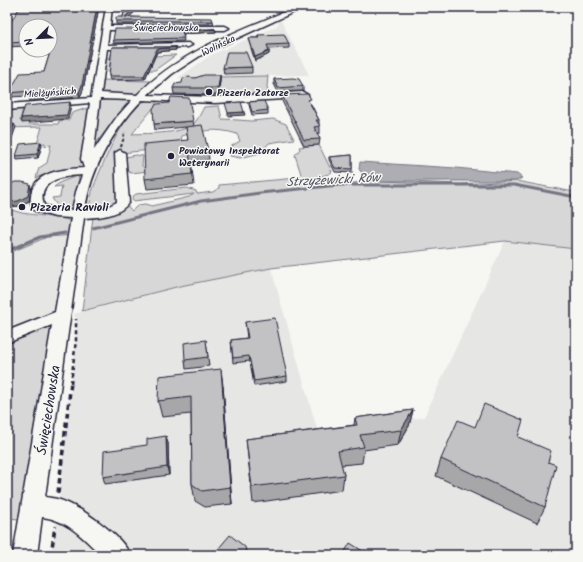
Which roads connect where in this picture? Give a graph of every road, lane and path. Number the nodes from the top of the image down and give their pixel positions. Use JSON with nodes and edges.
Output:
{"nodes":[{"id":1,"x":109,"y":7,"type":"edge"},
{"id":2,"x":302,"y":7,"type":"edge"},
{"id":3,"x":106,"y":28,"type":"junction"},
{"id":4,"x":225,"y":28,"type":"dead end"},
{"id":5,"x":188,"y":45,"type":"dead end"},
{"id":6,"x":104,"y":47,"type":"junction"},
{"id":7,"x":308,"y":95,"type":"edge"},
{"id":8,"x":142,"y":97,"type":"junction"},
{"id":9,"x":96,"y":98,"type":"junction"},
{"id":10,"x":7,"y":106,"type":"edge"},
{"id":11,"x":125,"y":131,"type":"dead end"},
{"id":12,"x":120,"y":153,"type":"joint"},
{"id":13,"x":90,"y":169,"type":"junction"},
{"id":14,"x":78,"y":214,"type":"junction"},
{"id":15,"x":68,"y":315,"type":"junction"},
{"id":16,"x":7,"y":337,"type":"edge"},
{"id":17,"x":32,"y":506,"type":"junction"},
{"id":18,"x":58,"y":509,"type":"junction"},
{"id":19,"x":25,"y":555,"type":"edge"},
{"id":20,"x":51,"y":555,"type":"edge"},
{"id":21,"x":118,"y":555,"type":"edge"}],
"edges":[{"from":1,"to":3,"type":"street","name":"Święciechowska"},
{"from":2,"to":8,"type":"street","name":"Wolińska"},
{"from":3,"to":4,"type":"street","name":"Święciechowska"},
{"from":3,"to":6,"type":"street","name":"Święciechowska"},
{"from":5,"to":6,"type":"street","name":"Święciechowska"},
{"from":6,"to":9,"type":"street","name":"Święciechowska"},
{"from":7,"to":8,"type":"street"},
{"from":8,"to":9,"type":"street"},
{"from":8,"to":13,"type":"street","name":"Wolińska"},
{"from":9,"to":10,"type":"street","name":"Mielżyńskich"},
{"from":9,"to":13,"type":"street","name":"Święciechowska"},
{"from":11,"to":12,"type":"path"},
{"from":12,"to":14,"type":"street"},
{"from":13,"to":14,"type":"street","name":"Święciechowska"},
{"from":13,"to":14,"type":"street"},
{"from":14,"to":15,"type":"street","name":"Święciechowska"},
{"from":15,"to":16,"type":"street"},
{"from":15,"to":17,"type":"street","name":"Święciechowska"},
{"from":15,"to":18,"type":"path"},
{"from":17,"to":18,"type":"street"},
{"from":17,"to":19,"type":"street","name":"Święciechowska"},
{"from":18,"to":20,"type":"path"},
{"from":18,"to":21,"type":"street"}]}
